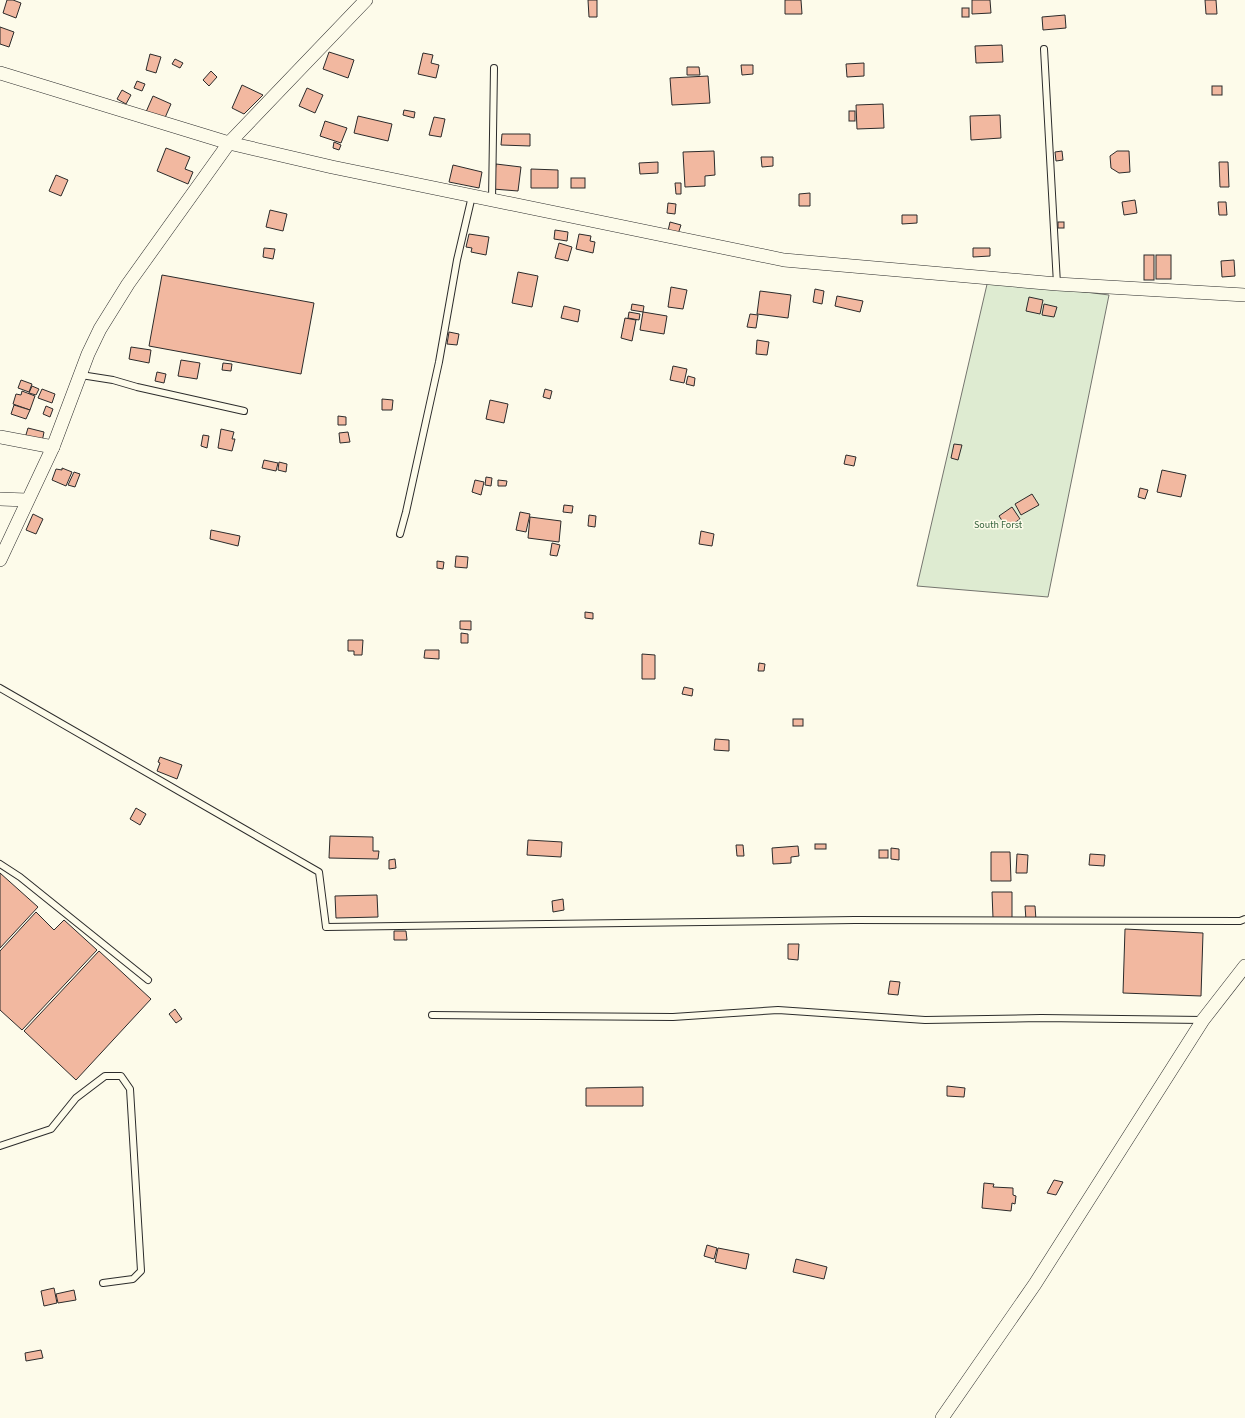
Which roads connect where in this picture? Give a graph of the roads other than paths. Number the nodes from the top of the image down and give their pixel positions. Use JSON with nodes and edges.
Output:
{"nodes":[{"id":1,"x":366,"y":0,"type":"edge"},
{"id":2,"x":1044,"y":49,"type":"dead end"},
{"id":3,"x":494,"y":68,"type":"dead end"},
{"id":4,"x":0,"y":73,"type":"edge"},
{"id":5,"x":229,"y":143,"type":"junction"},
{"id":6,"x":472,"y":196,"type":"junction"},
{"id":7,"x":492,"y":200,"type":"junction"},
{"id":8,"x":1057,"y":284,"type":"junction"},
{"id":9,"x":1245,"y":295,"type":"edge"},
{"id":10,"x":81,"y":375,"type":"junction"},
{"id":11,"x":244,"y":411,"type":"dead end"},
{"id":12,"x":0,"y":437,"type":"edge"},
{"id":13,"x":53,"y":447,"type":"junction"},
{"id":14,"x":0,"y":499,"type":"edge"},
{"id":15,"x":27,"y":500,"type":"junction"},
{"id":16,"x":400,"y":534,"type":"dead end"},
{"id":17,"x":0,"y":560,"type":"edge"},
{"id":18,"x":0,"y":688,"type":"edge"},
{"id":19,"x":0,"y":864,"type":"edge"},
{"id":20,"x":1245,"y":919,"type":"edge"},
{"id":21,"x":1245,"y":966,"type":"edge"},
{"id":22,"x":148,"y":980,"type":"dead end"},
{"id":23,"x":432,"y":1014,"type":"dead end"},
{"id":24,"x":1203,"y":1020,"type":"junction"},
{"id":25,"x":0,"y":1146,"type":"edge"},
{"id":26,"x":103,"y":1283,"type":"dead end"},
{"id":27,"x":942,"y":1418,"type":"edge"}],
"edges":[{"from":1,"to":5,"type":"street"},
{"from":2,"to":8,"type":"lane"},
{"from":3,"to":7,"type":"lane"},
{"from":4,"to":5,"type":"street"},
{"from":5,"to":6,"type":"street"},
{"from":5,"to":10,"type":"street"},
{"from":6,"to":7,"type":"street"},
{"from":6,"to":16,"type":"lane"},
{"from":7,"to":8,"type":"street"},
{"from":8,"to":9,"type":"street"},
{"from":10,"to":11,"type":"lane"},
{"from":10,"to":13,"type":"street"},
{"from":12,"to":13,"type":"street"},
{"from":13,"to":15,"type":"street"},
{"from":14,"to":15,"type":"street"},
{"from":15,"to":17,"type":"street"},
{"from":18,"to":20,"type":"lane"},
{"from":19,"to":22,"type":"lane"},
{"from":21,"to":24,"type":"street"},
{"from":23,"to":24,"type":"lane"},
{"from":24,"to":27,"type":"street"},
{"from":25,"to":26,"type":"lane"}]}
